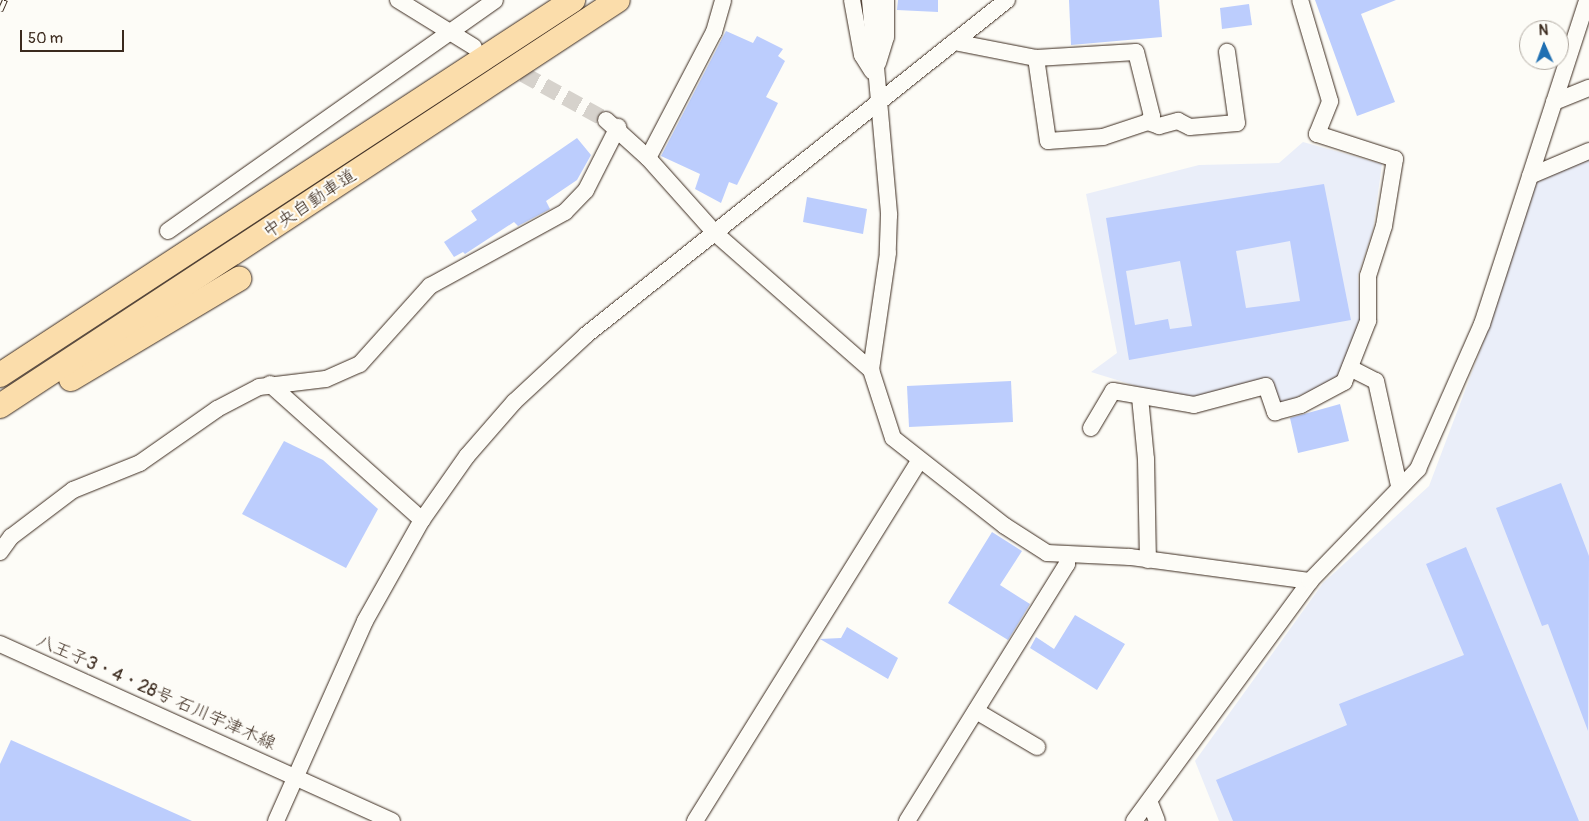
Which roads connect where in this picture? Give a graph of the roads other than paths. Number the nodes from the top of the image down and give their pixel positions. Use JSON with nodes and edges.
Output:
{"nodes":[{"id":1,"x":398,"y":0,"type":"edge"},
{"id":2,"x":495,"y":0,"type":"edge"},
{"id":3,"x":618,"y":0,"type":"edge"},
{"id":4,"x":723,"y":0,"type":"edge"},
{"id":5,"x":852,"y":0,"type":"edge"},
{"id":6,"x":870,"y":0,"type":"edge"},
{"id":7,"x":886,"y":0,"type":"edge"},
{"id":8,"x":1007,"y":0,"type":"edge"},
{"id":9,"x":1300,"y":0,"type":"edge"},
{"id":10,"x":1587,"y":0,"type":"edge"},
{"id":11,"x":572,"y":1,"type":"edge"},
{"id":12,"x":1584,"y":23,"type":"edge"},
{"id":13,"x":451,"y":31,"type":"junction"},
{"id":14,"x":954,"y":42,"type":"junction"},
{"id":15,"x":474,"y":47,"type":"tunnel mouth"},
{"id":16,"x":1227,"y":52,"type":"dead end"},
{"id":17,"x":1036,"y":58,"type":"junction"},
{"id":18,"x":874,"y":75,"type":"junction"},
{"id":19,"x":1589,"y":88,"type":"edge"},
{"id":20,"x":877,"y":102,"type":"junction"},
{"id":21,"x":1554,"y":102,"type":"junction"},
{"id":22,"x":1148,"y":122,"type":"junction"},
{"id":23,"x":1589,"y":151,"type":"edge"},
{"id":24,"x":648,"y":158,"type":"junction"},
{"id":25,"x":1530,"y":176,"type":"junction"},
{"id":26,"x":168,"y":231,"type":"dead end"},
{"id":27,"x":715,"y":233,"type":"junction"},
{"id":28,"x":239,"y":279,"type":"dead end"},
{"id":29,"x":1350,"y":368,"type":"junction"},
{"id":30,"x":871,"y":370,"type":"junction"},
{"id":31,"x":0,"y":375,"type":"edge"},
{"id":32,"x":270,"y":384,"type":"junction"},
{"id":33,"x":1140,"y":397,"type":"junction"},
{"id":34,"x":0,"y":406,"type":"edge"},
{"id":35,"x":0,"y":418,"type":"edge"},
{"id":36,"x":1091,"y":428,"type":"dead end"},
{"id":37,"x":920,"y":460,"type":"junction"},
{"id":38,"x":1399,"y":486,"type":"junction"},
{"id":39,"x":422,"y":520,"type":"junction"},
{"id":40,"x":0,"y":552,"type":"edge"},
{"id":41,"x":1067,"y":555,"type":"junction"},
{"id":42,"x":1148,"y":560,"type":"junction"},
{"id":43,"x":1310,"y":580,"type":"junction"},
{"id":44,"x":0,"y":644,"type":"edge"},
{"id":45,"x":976,"y":711,"type":"junction"},
{"id":46,"x":1037,"y":747,"type":"dead end"},
{"id":47,"x":296,"y":778,"type":"junction"},
{"id":48,"x":1150,"y":803,"type":"junction"},
{"id":49,"x":276,"y":821,"type":"edge"},
{"id":50,"x":392,"y":821,"type":"edge"},
{"id":51,"x":695,"y":821,"type":"edge"},
{"id":52,"x":907,"y":821,"type":"edge"},
{"id":53,"x":1134,"y":821,"type":"edge"},
{"id":54,"x":1157,"y":821,"type":"edge"}],
"edges":[{"from":1,"to":13,"type":"street"},
{"from":2,"to":13,"type":"street"},
{"from":3,"to":34,"type":"highway","name":"中央自動車道"},
{"from":4,"to":24,"type":"street"},
{"from":5,"to":18,"type":"street"},
{"from":6,"to":18,"type":"street"},
{"from":7,"to":18,"type":"street"},
{"from":8,"to":14,"type":"street"},
{"from":9,"to":29,"type":"street"},
{"from":10,"to":12,"type":"street"},
{"from":11,"to":31,"type":"highway","name":"中央自動車道"},
{"from":12,"to":21,"type":"street"},
{"from":13,"to":15,"type":"street"},
{"from":13,"to":26,"type":"street"},
{"from":14,"to":17,"type":"street"},
{"from":14,"to":20,"type":"street"},
{"from":16,"to":22,"type":"street"},
{"from":17,"to":22,"type":"street"},
{"from":17,"to":22,"type":"street"},
{"from":18,"to":20,"type":"street"},
{"from":19,"to":21,"type":"street"},
{"from":20,"to":27,"type":"street"},
{"from":20,"to":30,"type":"street"},
{"from":21,"to":25,"type":"street"},
{"from":23,"to":25,"type":"street"},
{"from":24,"to":27,"type":"street"},
{"from":24,"to":32,"type":"street"},
{"from":25,"to":38,"type":"street"},
{"from":27,"to":30,"type":"street"},
{"from":27,"to":39,"type":"street"},
{"from":28,"to":35,"type":"highway"},
{"from":29,"to":33,"type":"street"},
{"from":29,"to":38,"type":"street"},
{"from":30,"to":37,"type":"street"},
{"from":32,"to":39,"type":"street"},
{"from":32,"to":40,"type":"street"},
{"from":33,"to":36,"type":"street"},
{"from":33,"to":42,"type":"street"},
{"from":37,"to":41,"type":"street"},
{"from":37,"to":51,"type":"street"},
{"from":38,"to":43,"type":"street"},
{"from":39,"to":47,"type":"street"},
{"from":41,"to":42,"type":"street"},
{"from":41,"to":45,"type":"street"},
{"from":42,"to":43,"type":"street"},
{"from":43,"to":48,"type":"street"},
{"from":44,"to":47,"type":"street","name":"八王子3・4・28号 石川宇津木線"},
{"from":45,"to":46,"type":"street"},
{"from":45,"to":52,"type":"street"},
{"from":47,"to":49,"type":"street"},
{"from":47,"to":50,"type":"street","name":"八王子3・4・28号 石川宇津木線"},
{"from":48,"to":53,"type":"street"},
{"from":48,"to":54,"type":"street"}]}
